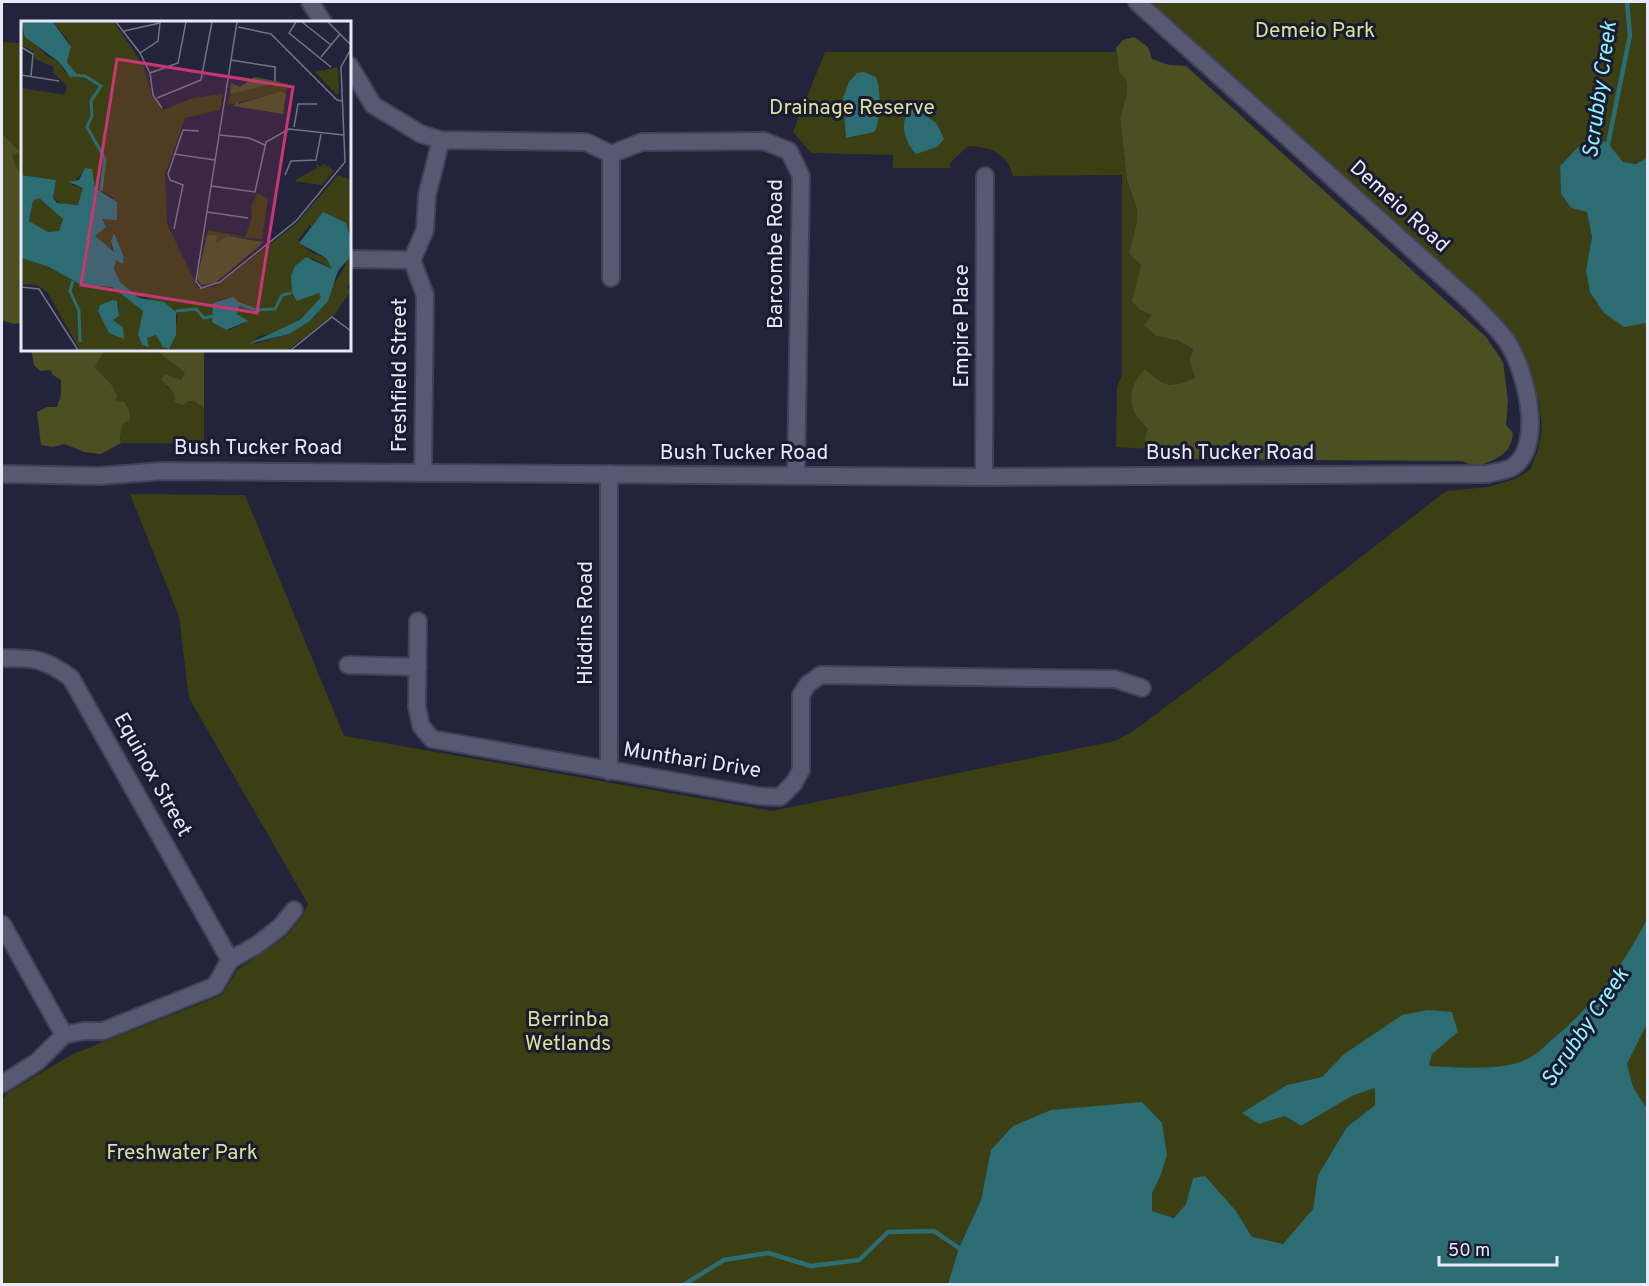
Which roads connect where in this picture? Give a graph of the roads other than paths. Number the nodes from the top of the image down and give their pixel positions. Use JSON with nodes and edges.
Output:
{"nodes":[{"id":1,"x":310,"y":2,"type":"edge"},
{"id":2,"x":1137,"y":2,"type":"edge"},
{"id":3,"x":322,"y":21,"type":"edge"},
{"id":4,"x":351,"y":68,"type":"edge"},
{"id":5,"x":441,"y":140,"type":"junction"},
{"id":6,"x":611,"y":154,"type":"junction"},
{"id":7,"x":985,"y":176,"type":"dead end"},
{"id":8,"x":351,"y":259,"type":"edge"},
{"id":9,"x":412,"y":260,"type":"junction"},
{"id":10,"x":611,"y":278,"type":"dead end"},
{"id":11,"x":423,"y":471,"type":"junction"},
{"id":12,"x":2,"y":474,"type":"edge"},
{"id":13,"x":609,"y":474,"type":"junction"},
{"id":14,"x":1487,"y":474,"type":"joint"},
{"id":15,"x":796,"y":476,"type":"junction"},
{"id":16,"x":984,"y":477,"type":"junction"},
{"id":17,"x":418,"y":621,"type":"dead end"},
{"id":18,"x":2,"y":658,"type":"edge"},
{"id":19,"x":348,"y":665,"type":"dead end"},
{"id":20,"x":418,"y":667,"type":"junction"},
{"id":21,"x":1142,"y":688,"type":"dead end"},
{"id":22,"x":609,"y":771,"type":"junction"},
{"id":23,"x":294,"y":910,"type":"dead end"},
{"id":24,"x":2,"y":924,"type":"edge"},
{"id":25,"x":230,"y":960,"type":"junction"},
{"id":26,"x":64,"y":1035,"type":"junction"},
{"id":27,"x":2,"y":1084,"type":"edge"}],
"edges":[{"from":1,"to":3,"type":"street"},
{"from":2,"to":14,"type":"street","name":"Demeio Road"},
{"from":4,"to":5,"type":"street"},
{"from":5,"to":6,"type":"street"},
{"from":5,"to":9,"type":"street"},
{"from":6,"to":10,"type":"street"},
{"from":6,"to":15,"type":"street","name":"Barcombe Road"},
{"from":7,"to":16,"type":"street","name":"Empire Place"},
{"from":8,"to":9,"type":"street"},
{"from":9,"to":11,"type":"street","name":"Freshfield Street"},
{"from":11,"to":12,"type":"street","name":"Bush Tucker Road"},
{"from":11,"to":13,"type":"street","name":"Bush Tucker Road"},
{"from":13,"to":15,"type":"street","name":"Bush Tucker Road"},
{"from":13,"to":22,"type":"street","name":"Hiddins Road"},
{"from":14,"to":16,"type":"street","name":"Bush Tucker Road"},
{"from":15,"to":16,"type":"street","name":"Bush Tucker Road"},
{"from":17,"to":20,"type":"street","name":"Munthari Drive"},
{"from":18,"to":25,"type":"street","name":"Equinox Street"},
{"from":19,"to":20,"type":"street"},
{"from":20,"to":22,"type":"street","name":"Munthari Drive"},
{"from":21,"to":22,"type":"street","name":"Munthari Drive"},
{"from":23,"to":25,"type":"street"},
{"from":24,"to":26,"type":"street"},
{"from":25,"to":26,"type":"street"},
{"from":26,"to":27,"type":"street"}]}
